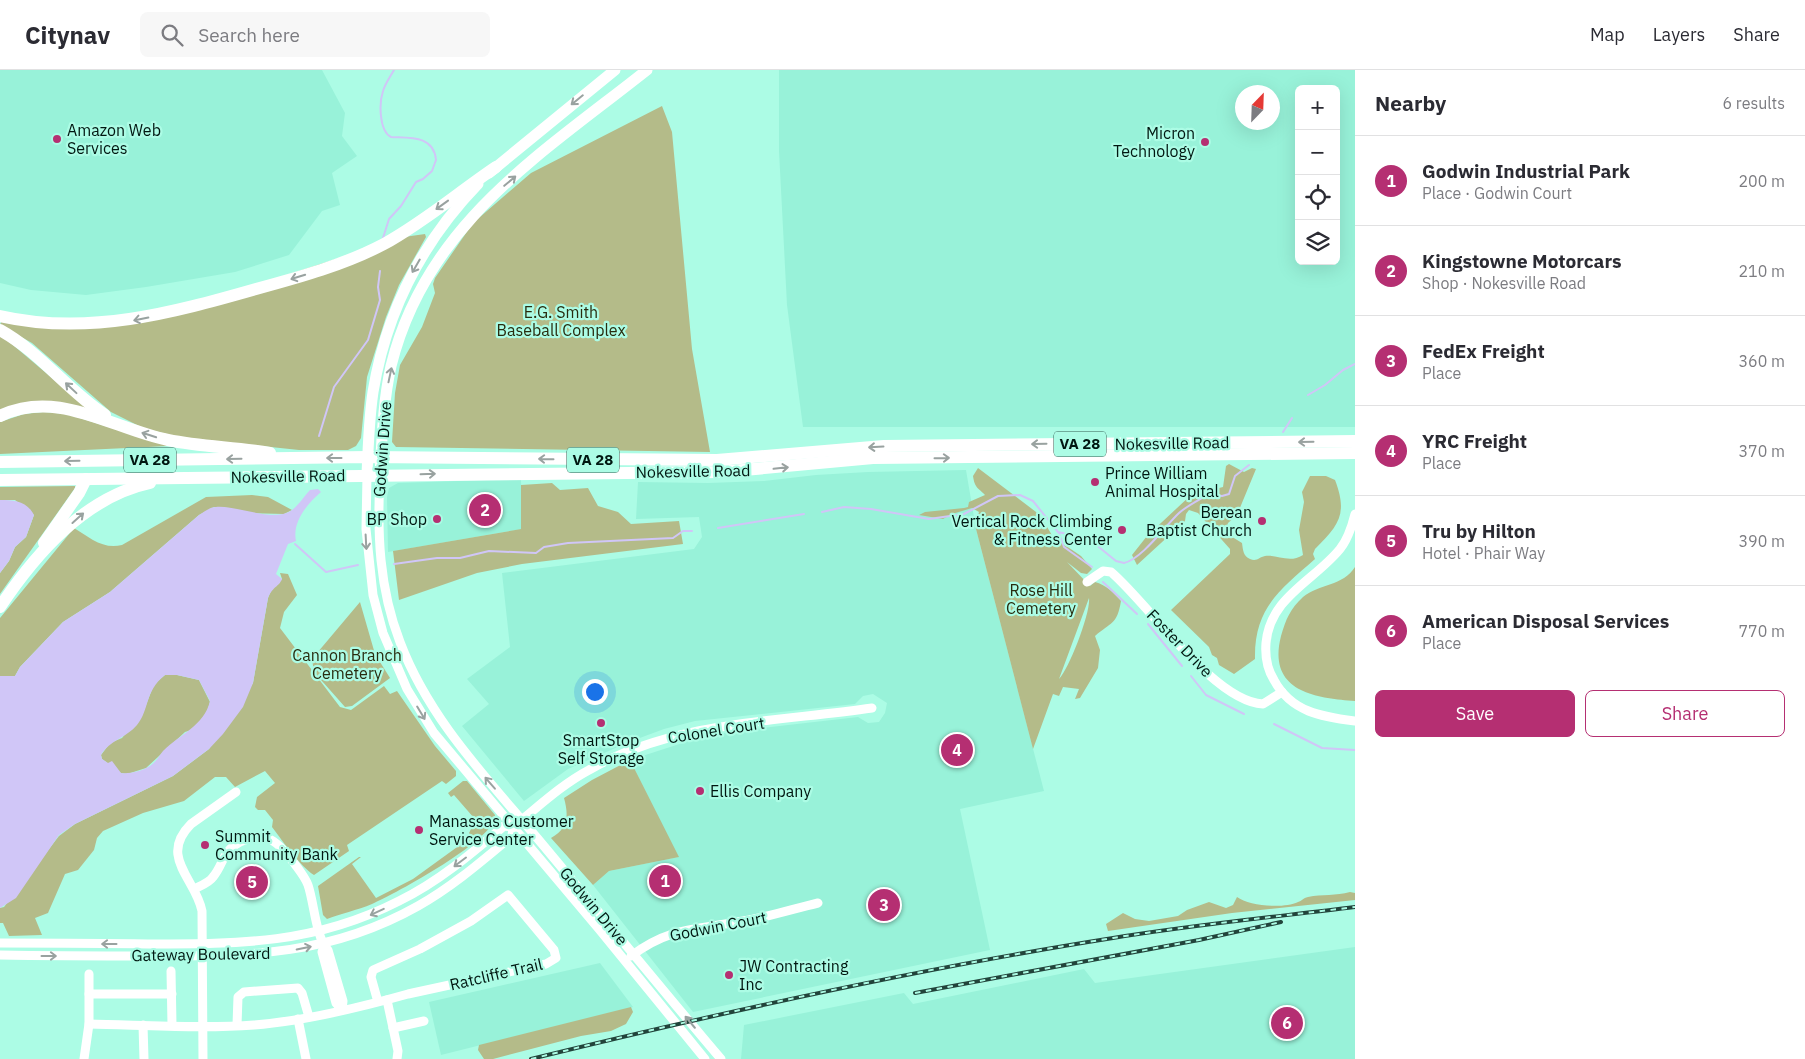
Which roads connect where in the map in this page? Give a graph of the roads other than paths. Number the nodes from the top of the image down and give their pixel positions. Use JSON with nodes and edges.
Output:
{"nodes":[{"id":1,"x":615,"y":70,"type":"edge"},
{"id":2,"x":647,"y":70,"type":"edge"},
{"id":3,"x":496,"y":167,"type":"junction"},
{"id":4,"x":0,"y":316,"type":"edge"},
{"id":5,"x":0,"y":330,"type":"edge"},
{"id":6,"x":0,"y":416,"type":"edge"},
{"id":7,"x":124,"y":426,"type":"junction"},
{"id":8,"x":1355,"y":441,"type":"edge"},
{"id":9,"x":1355,"y":453,"type":"edge"},
{"id":10,"x":368,"y":457,"type":"junction"},
{"id":11,"x":300,"y":458,"type":"junction"},
{"id":12,"x":381,"y":458,"type":"junction"},
{"id":13,"x":0,"y":462,"type":"edge"},
{"id":14,"x":373,"y":475,"type":"junction"},
{"id":15,"x":187,"y":478,"type":"junction"},
{"id":16,"x":86,"y":479,"type":"junction"},
{"id":17,"x":0,"y":480,"type":"edge"},
{"id":18,"x":1355,"y":514,"type":"edge"},
{"id":19,"x":19,"y":577,"type":"junction"},
{"id":20,"x":1087,"y":582,"type":"dead end"},
{"id":21,"x":0,"y":606,"type":"edge"},
{"id":22,"x":409,"y":664,"type":"junction"},
{"id":23,"x":398,"y":670,"type":"junction"},
{"id":24,"x":1282,"y":692,"type":"junction"},
{"id":25,"x":872,"y":708,"type":"dead end"},
{"id":26,"x":1355,"y":721,"type":"edge"},
{"id":27,"x":236,"y":792,"type":"dead end"},
{"id":28,"x":522,"y":820,"type":"junction"},
{"id":29,"x":513,"y":827,"type":"junction"},
{"id":30,"x":194,"y":889,"type":"junction"},
{"id":31,"x":818,"y":903,"type":"dead end"},
{"id":32,"x":320,"y":931,"type":"junction"},
{"id":33,"x":0,"y":943,"type":"edge"},
{"id":34,"x":203,"y":943,"type":"junction"},
{"id":35,"x":324,"y":945,"type":"junction"},
{"id":36,"x":634,"y":954,"type":"junction"},
{"id":37,"x":0,"y":955,"type":"edge"},
{"id":38,"x":203,"y":956,"type":"junction"},
{"id":39,"x":625,"y":961,"type":"junction"},
{"id":40,"x":171,"y":971,"type":"dead end"},
{"id":41,"x":89,"y":974,"type":"dead end"},
{"id":42,"x":89,"y":994,"type":"junction"},
{"id":43,"x":172,"y":994,"type":"junction"},
{"id":44,"x":382,"y":1001,"type":"junction"},
{"id":45,"x":342,"y":1010,"type":"junction"},
{"id":46,"x":308,"y":1017,"type":"junction"},
{"id":47,"x":298,"y":1019,"type":"junction"},
{"id":48,"x":424,"y":1021,"type":"dead end"},
{"id":49,"x":89,"y":1024,"type":"junction"},
{"id":50,"x":143,"y":1025,"type":"junction"},
{"id":51,"x":172,"y":1025,"type":"junction"},
{"id":52,"x":203,"y":1025,"type":"junction"},
{"id":53,"x":238,"y":1025,"type":"junction"},
{"id":54,"x":393,"y":1028,"type":"junction"},
{"id":55,"x":84,"y":1059,"type":"edge"},
{"id":56,"x":144,"y":1059,"type":"edge"},
{"id":57,"x":203,"y":1059,"type":"edge"},
{"id":58,"x":306,"y":1059,"type":"edge"},
{"id":59,"x":397,"y":1059,"type":"edge"},
{"id":60,"x":705,"y":1059,"type":"edge"},
{"id":61,"x":721,"y":1059,"type":"edge"}],
"edges":[{"from":1,"to":3,"type":"main road","name":"Godwin Drive","one_way":true},
{"from":12,"to":2,"type":"main road","name":"Godwin Drive","one_way":true},
{"from":3,"to":4,"type":"highway","one_way":true},
{"from":3,"to":10,"type":"main road","name":"Godwin Drive","one_way":true},
{"from":7,"to":5,"type":"highway","one_way":true},
{"from":6,"to":7,"type":"highway"},
{"from":11,"to":7,"type":"highway","one_way":true},
{"from":8,"to":12,"type":"highway","name":"Nokesville Road","number":"VA 28","one_way":true},
{"from":14,"to":9,"type":"highway","name":"Nokesville Road","number":"VA 28","one_way":true},
{"from":10,"to":11,"type":"highway","name":"Nokesville Road","number":"VA 28","one_way":true},
{"from":10,"to":12,"type":"highway","name":"Nokesville Road","number":"VA 28"},
{"from":10,"to":14,"type":"main road","name":"Godwin Drive"},
{"from":11,"to":13,"type":"highway","name":"Nokesville Road","number":"VA 28","one_way":true},
{"from":12,"to":14,"type":"main road","name":"Godwin Drive"},
{"from":14,"to":15,"type":"highway","name":"Nokesville Road","number":"VA 28"},
{"from":14,"to":22,"type":"street","name":"Godwin Drive"},
{"from":14,"to":23,"type":"street","name":"Godwin Drive","one_way":true},
{"from":15,"to":16,"type":"highway","name":"Nokesville Road","number":"VA 28"},
{"from":19,"to":15,"type":"highway","one_way":true},
{"from":16,"to":17,"type":"highway","name":"Nokesville Road","number":"VA 28"},
{"from":16,"to":19,"type":"highway"},
{"from":18,"to":24,"type":"street"},
{"from":19,"to":21,"type":"highway"},
{"from":20,"to":24,"type":"street","name":"Foster Drive"},
{"from":22,"to":23,"type":"street"},
{"from":28,"to":22,"type":"street","name":"Godwin Drive","one_way":true},
{"from":23,"to":29,"type":"street","name":"Godwin Drive","one_way":true},
{"from":24,"to":26,"type":"street"},
{"from":25,"to":28,"type":"street","name":"Colonel Court"},
{"from":27,"to":30,"type":"street"},
{"from":28,"to":29,"type":"street","name":"Gateway Boulevard"},
{"from":28,"to":36,"type":"street","name":"Godwin Drive"},
{"from":29,"to":32,"type":"street","name":"Gateway Boulevard","one_way":true},
{"from":29,"to":35,"type":"street","name":"Gateway Boulevard"},
{"from":29,"to":39,"type":"street","name":"Godwin Drive"},
{"from":30,"to":32,"type":"street"},
{"from":30,"to":34,"type":"street"},
{"from":31,"to":36,"type":"street","name":"Godwin Court"},
{"from":32,"to":34,"type":"street","name":"Gateway Boulevard"},
{"from":32,"to":35,"type":"street"},
{"from":34,"to":33,"type":"street","name":"Gateway Boulevard","one_way":true},
{"from":34,"to":38,"type":"street"},
{"from":38,"to":35,"type":"street","name":"Gateway Boulevard","one_way":true},
{"from":35,"to":45,"type":"street"},
{"from":36,"to":39,"type":"street","name":"Godwin Court"},
{"from":61,"to":36,"type":"street","name":"Godwin Drive","one_way":true},
{"from":37,"to":38,"type":"street","name":"Gateway Boulevard","one_way":true},
{"from":38,"to":52,"type":"street"},
{"from":39,"to":60,"type":"street","name":"Godwin Drive"},
{"from":40,"to":43,"type":"street"},
{"from":41,"to":42,"type":"street"},
{"from":42,"to":43,"type":"street"},
{"from":42,"to":49,"type":"street"},
{"from":43,"to":51,"type":"street"},
{"from":44,"to":44,"type":"street","name":"Ratcliffe Trail"},
{"from":44,"to":45,"type":"street","name":"Ratcliffe Trail"},
{"from":44,"to":54,"type":"street"},
{"from":45,"to":46,"type":"street","name":"Ratcliffe Trail"},
{"from":46,"to":47,"type":"street","name":"Ratcliffe Trail"},
{"from":46,"to":53,"type":"street"},
{"from":47,"to":53,"type":"street","name":"Ratcliffe Trail"},
{"from":47,"to":58,"type":"street"},
{"from":48,"to":54,"type":"street"},
{"from":49,"to":50,"type":"street","name":"Ratcliffe Trail"},
{"from":49,"to":55,"type":"street"},
{"from":50,"to":51,"type":"street","name":"Ratcliffe Trail"},
{"from":50,"to":56,"type":"street"},
{"from":51,"to":52,"type":"street","name":"Ratcliffe Trail"},
{"from":52,"to":53,"type":"street","name":"Ratcliffe Trail"},
{"from":52,"to":57,"type":"street"},
{"from":54,"to":59,"type":"street"}]}
